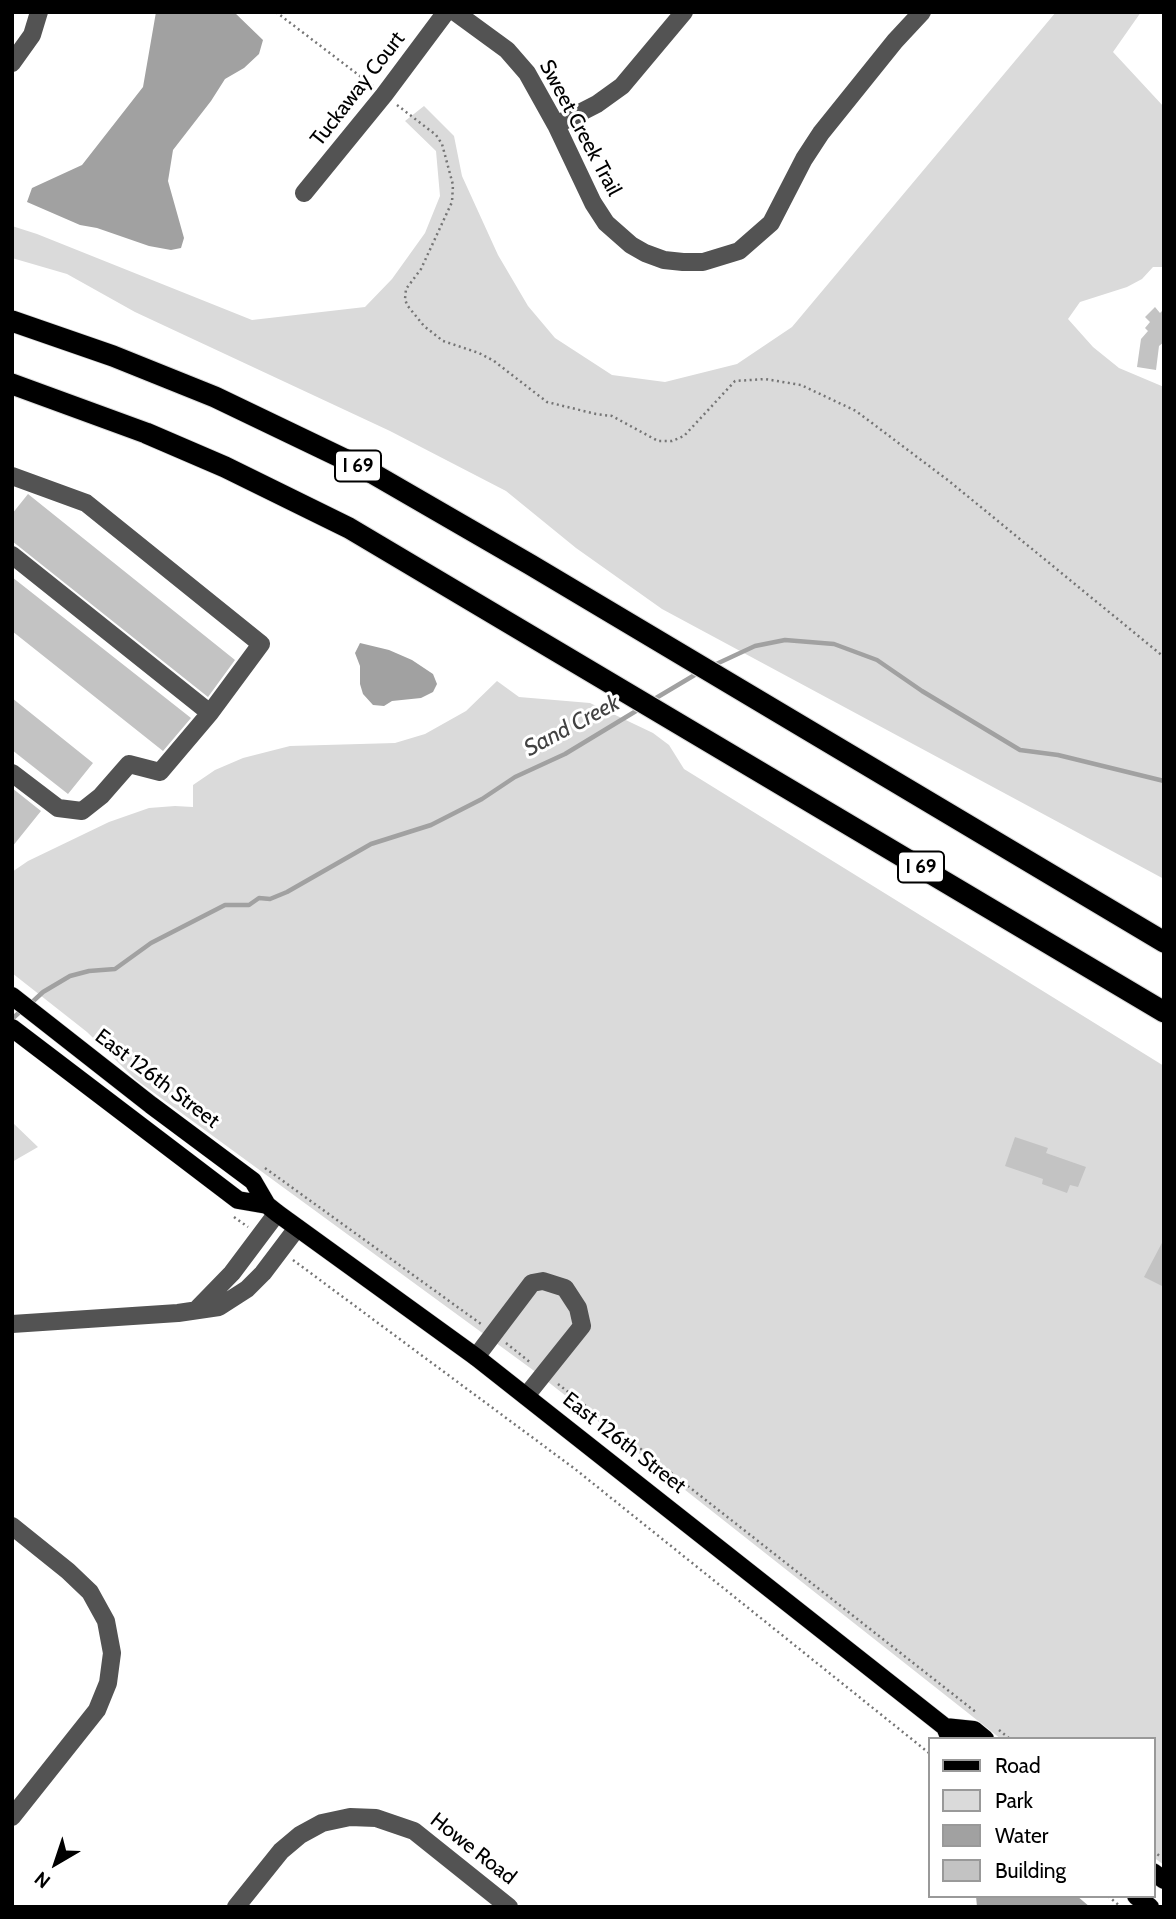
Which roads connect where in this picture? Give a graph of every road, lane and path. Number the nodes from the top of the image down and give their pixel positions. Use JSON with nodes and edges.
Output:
{"nodes":[{"id":1,"x":39,"y":12,"type":"edge"},
{"id":2,"x":276,"y":12,"type":"edge"},
{"id":3,"x":446,"y":12,"type":"edge"},
{"id":4,"x":455,"y":12,"type":"edge"},
{"id":5,"x":684,"y":12,"type":"edge"},
{"id":6,"x":922,"y":12,"type":"edge"},
{"id":7,"x":12,"y":63,"type":"edge"},
{"id":8,"x":384,"y":94,"type":"junction"},
{"id":9,"x":556,"y":125,"type":"junction"},
{"id":10,"x":304,"y":193,"type":"dead end"},
{"id":11,"x":12,"y":321,"type":"edge"},
{"id":12,"x":12,"y":384,"type":"edge"},
{"id":13,"x":12,"y":476,"type":"edge"},
{"id":14,"x":12,"y":555,"type":"edge"},
{"id":15,"x":1164,"y":657,"type":"edge"},
{"id":16,"x":210,"y":713,"type":"junction"},
{"id":17,"x":12,"y":773,"type":"edge"},
{"id":18,"x":1164,"y":942,"type":"edge"},
{"id":19,"x":12,"y":996,"type":"edge"},
{"id":20,"x":1164,"y":1012,"type":"edge"},
{"id":21,"x":12,"y":1028,"type":"edge"},
{"id":22,"x":272,"y":1209,"type":"junction"},
{"id":23,"x":234,"y":1217,"type":"dead end"},
{"id":24,"x":297,"y":1227,"type":"junction"},
{"id":25,"x":260,"y":1236,"type":"junction"},
{"id":26,"x":280,"y":1250,"type":"junction"},
{"id":27,"x":197,"y":1310,"type":"junction"},
{"id":28,"x":12,"y":1324,"type":"edge"},
{"id":29,"x":476,"y":1357,"type":"junction"},
{"id":30,"x":526,"y":1396,"type":"junction"},
{"id":31,"x":12,"y":1526,"type":"edge"},
{"id":32,"x":948,"y":1733,"type":"edge"},
{"id":33,"x":983,"y":1737,"type":"edge"},
{"id":34,"x":928,"y":1752,"type":"edge"},
{"id":35,"x":13,"y":1814,"type":"edge"},
{"id":36,"x":236,"y":1907,"type":"edge"},
{"id":37,"x":509,"y":1907,"type":"edge"}],
"edges":[{"from":1,"to":7,"type":"street"},
{"from":2,"to":8,"type":"path"},
{"from":3,"to":8,"type":"street","name":"Tuckaway Court"},
{"from":4,"to":9,"type":"street","name":"Sweet Creek Trail"},
{"from":5,"to":9,"type":"street"},
{"from":6,"to":9,"type":"street","name":"Sweet Creek Trail"},
{"from":8,"to":10,"type":"street","name":"Tuckaway Court"},
{"from":8,"to":15,"type":"path"},
{"from":11,"to":18,"type":"highway","number":"I 69"},
{"from":12,"to":20,"type":"highway","number":"I 69"},
{"from":13,"to":16,"type":"street"},
{"from":14,"to":16,"type":"street"},
{"from":16,"to":17,"type":"street"},
{"from":19,"to":22,"type":"main road","name":"East 126th Street"},
{"from":21,"to":22,"type":"main road","name":"East 126th Street"},
{"from":22,"to":24,"type":"main road","name":"East 126th Street"},
{"from":22,"to":25,"type":"street"},
{"from":23,"to":25,"type":"path"},
{"from":24,"to":26,"type":"street"},
{"from":24,"to":29,"type":"main road","name":"East 126th Street"},
{"from":25,"to":27,"type":"street"},
{"from":26,"to":27,"type":"street"},
{"from":26,"to":34,"type":"path"},
{"from":27,"to":28,"type":"street"},
{"from":29,"to":30,"type":"main road","name":"East 126th Street"},
{"from":29,"to":30,"type":"street"},
{"from":30,"to":32,"type":"main road","name":"East 126th Street"},
{"from":31,"to":35,"type":"street"},
{"from":32,"to":33,"type":"main road","name":"East 126th Street"},
{"from":36,"to":37,"type":"street","name":"Howe Road"}]}
